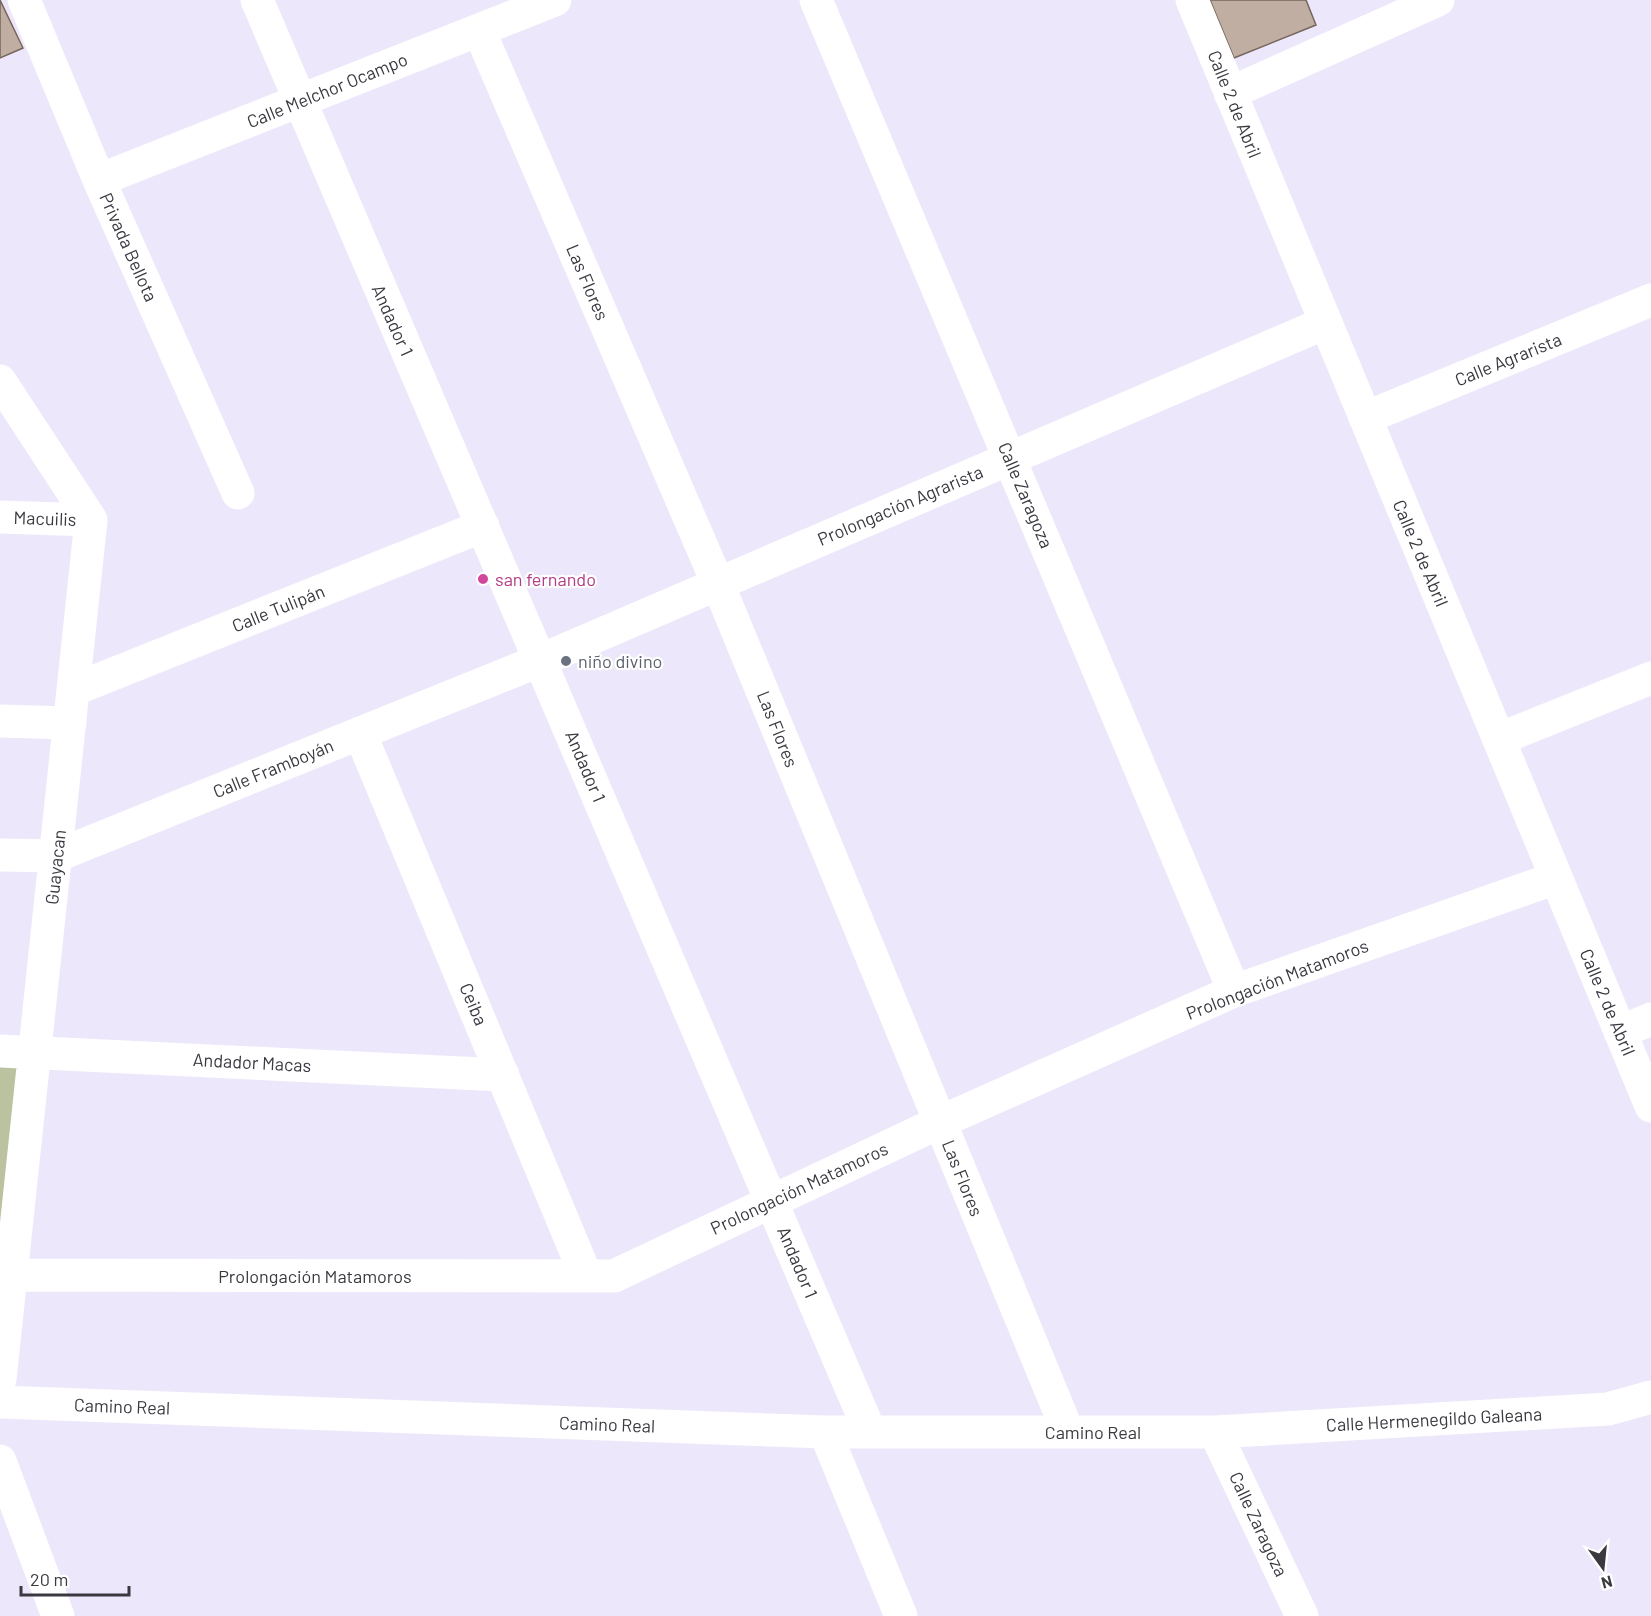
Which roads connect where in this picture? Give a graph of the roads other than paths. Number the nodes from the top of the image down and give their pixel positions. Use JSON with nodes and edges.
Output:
{"nodes":[{"id":1,"x":24,"y":0,"type":"edge"},
{"id":2,"x":257,"y":0,"type":"edge"},
{"id":3,"x":555,"y":0,"type":"edge"},
{"id":4,"x":816,"y":0,"type":"edge"},
{"id":5,"x":1192,"y":0,"type":"edge"},
{"id":6,"x":1438,"y":0,"type":"edge"},
{"id":7,"x":479,"y":30,"type":"junction"},
{"id":8,"x":1230,"y":93,"type":"junction"},
{"id":9,"x":298,"y":101,"type":"junction"},
{"id":10,"x":99,"y":180,"type":"junction"},
{"id":11,"x":1651,"y":300,"type":"edge"},
{"id":12,"x":1325,"y":322,"type":"junction"},
{"id":13,"x":0,"y":381,"type":"edge"},
{"id":14,"x":1365,"y":418,"type":"junction"},
{"id":15,"x":1011,"y":458,"type":"junction"},
{"id":16,"x":238,"y":493,"type":"dead end"},
{"id":17,"x":0,"y":517,"type":"edge"},
{"id":18,"x":91,"y":520,"type":"junction"},
{"id":19,"x":483,"y":526,"type":"junction"},
{"id":20,"x":718,"y":584,"type":"junction"},
{"id":21,"x":541,"y":660,"type":"junction"},
{"id":22,"x":1651,"y":678,"type":"edge"},
{"id":23,"x":74,"y":690,"type":"junction"},
{"id":24,"x":0,"y":721,"type":"edge"},
{"id":25,"x":70,"y":723,"type":"junction"},
{"id":26,"x":360,"y":733,"type":"junction"},
{"id":27,"x":1498,"y":740,"type":"junction"},
{"id":28,"x":0,"y":855,"type":"edge"},
{"id":29,"x":56,"y":856,"type":"junction"},
{"id":30,"x":1556,"y":878,"type":"junction"},
{"id":31,"x":1234,"y":991,"type":"junction"},
{"id":32,"x":1651,"y":1019,"type":"edge"},
{"id":33,"x":1620,"y":1032,"type":"junction"},
{"id":34,"x":36,"y":1051,"type":"junction"},
{"id":35,"x":0,"y":1052,"type":"edge"},
{"id":36,"x":503,"y":1075,"type":"junction"},
{"id":37,"x":1651,"y":1106,"type":"edge"},
{"id":38,"x":940,"y":1122,"type":"junction"},
{"id":39,"x":772,"y":1201,"type":"junction"},
{"id":40,"x":5,"y":1276,"type":"edge"},
{"id":41,"x":586,"y":1276,"type":"junction"},
{"id":42,"x":0,"y":1379,"type":"edge"},
{"id":43,"x":1651,"y":1397,"type":"edge"},
{"id":44,"x":0,"y":1402,"type":"edge"},
{"id":45,"x":825,"y":1432,"type":"junction"},
{"id":46,"x":870,"y":1432,"type":"junction"},
{"id":47,"x":1068,"y":1432,"type":"junction"},
{"id":48,"x":1215,"y":1432,"type":"junction"},
{"id":49,"x":0,"y":1461,"type":"edge"},
{"id":50,"x":58,"y":1616,"type":"edge"},
{"id":51,"x":901,"y":1616,"type":"edge"},
{"id":52,"x":1302,"y":1616,"type":"edge"}],
"edges":[{"from":1,"to":10,"type":"street","name":"Privada Bellota"},
{"from":2,"to":9,"type":"street","name":"Andador 1"},
{"from":3,"to":7,"type":"street","name":"Calle Melchor Ocampo"},
{"from":4,"to":15,"type":"street","name":"Calle Zaragoza"},
{"from":5,"to":8,"type":"street","name":"Calle 2 de Abril"},
{"from":6,"to":8,"type":"street"},
{"from":7,"to":9,"type":"street","name":"Calle Melchor Ocampo"},
{"from":7,"to":20,"type":"street","name":"Las Flores"},
{"from":8,"to":12,"type":"street","name":"Calle 2 de Abril"},
{"from":9,"to":10,"type":"street","name":"Calle Melchor Ocampo"},
{"from":9,"to":19,"type":"street","name":"Andador 1"},
{"from":10,"to":16,"type":"street","name":"Privada Bellota"},
{"from":11,"to":14,"type":"street","name":"Calle Agrarista"},
{"from":12,"to":14,"type":"street","name":"Calle 2 de Abril"},
{"from":12,"to":15,"type":"street","name":"Prolongación Agrarista"},
{"from":13,"to":18,"type":"street"},
{"from":14,"to":27,"type":"street","name":"Calle 2 de Abril"},
{"from":15,"to":20,"type":"street","name":"Prolongación Agrarista"},
{"from":15,"to":31,"type":"street","name":"Calle Zaragoza"},
{"from":17,"to":18,"type":"street","name":"Macuilis"},
{"from":18,"to":23,"type":"street","name":"Guayacan"},
{"from":19,"to":21,"type":"street","name":"Andador 1"},
{"from":19,"to":23,"type":"street","name":"Calle Tulipán"},
{"from":20,"to":21,"type":"street","name":"Prolongación Agrarista"},
{"from":20,"to":38,"type":"street","name":"Las Flores"},
{"from":21,"to":26,"type":"street","name":"Calle Framboyán"},
{"from":21,"to":39,"type":"street","name":"Andador 1"},
{"from":22,"to":27,"type":"street"},
{"from":23,"to":25,"type":"street","name":"Guayacan"},
{"from":24,"to":25,"type":"street"},
{"from":25,"to":29,"type":"street","name":"Guayacan"},
{"from":26,"to":29,"type":"street","name":"Calle Framboyán"},
{"from":26,"to":36,"type":"street","name":"Ceiba"},
{"from":27,"to":30,"type":"street","name":"Calle 2 de Abril"},
{"from":28,"to":29,"type":"street","name":"Calle Framboyán"},
{"from":29,"to":34,"type":"street","name":"Guayacan"},
{"from":30,"to":31,"type":"street","name":"Prolongación Matamoros"},
{"from":30,"to":33,"type":"street","name":"Calle 2 de Abril"},
{"from":31,"to":38,"type":"street","name":"Prolongación Matamoros"},
{"from":32,"to":33,"type":"street"},
{"from":33,"to":37,"type":"street","name":"Calle 2 de Abril"},
{"from":34,"to":35,"type":"street","name":"Andador Macas"},
{"from":34,"to":36,"type":"street","name":"Andador Macas"},
{"from":34,"to":40,"type":"street","name":"Guayacan"},
{"from":36,"to":41,"type":"street","name":"Ceiba"},
{"from":38,"to":39,"type":"street","name":"Prolongación Matamoros"},
{"from":38,"to":47,"type":"street","name":"Las Flores"},
{"from":39,"to":41,"type":"street","name":"Prolongación Matamoros"},
{"from":39,"to":46,"type":"street","name":"Andador 1"},
{"from":40,"to":41,"type":"street","name":"Prolongación Matamoros"},
{"from":40,"to":42,"type":"street","name":"Guayacan"},
{"from":43,"to":48,"type":"street","name":"Calle Hermenegildo Galeana"},
{"from":44,"to":45,"type":"street","name":"Camino Real"},
{"from":45,"to":46,"type":"street","name":"Camino Real"},
{"from":45,"to":51,"type":"street"},
{"from":46,"to":47,"type":"street","name":"Camino Real"},
{"from":47,"to":48,"type":"street","name":"Camino Real"},
{"from":48,"to":52,"type":"street","name":"Calle Zaragoza"},
{"from":49,"to":50,"type":"street"}]}
